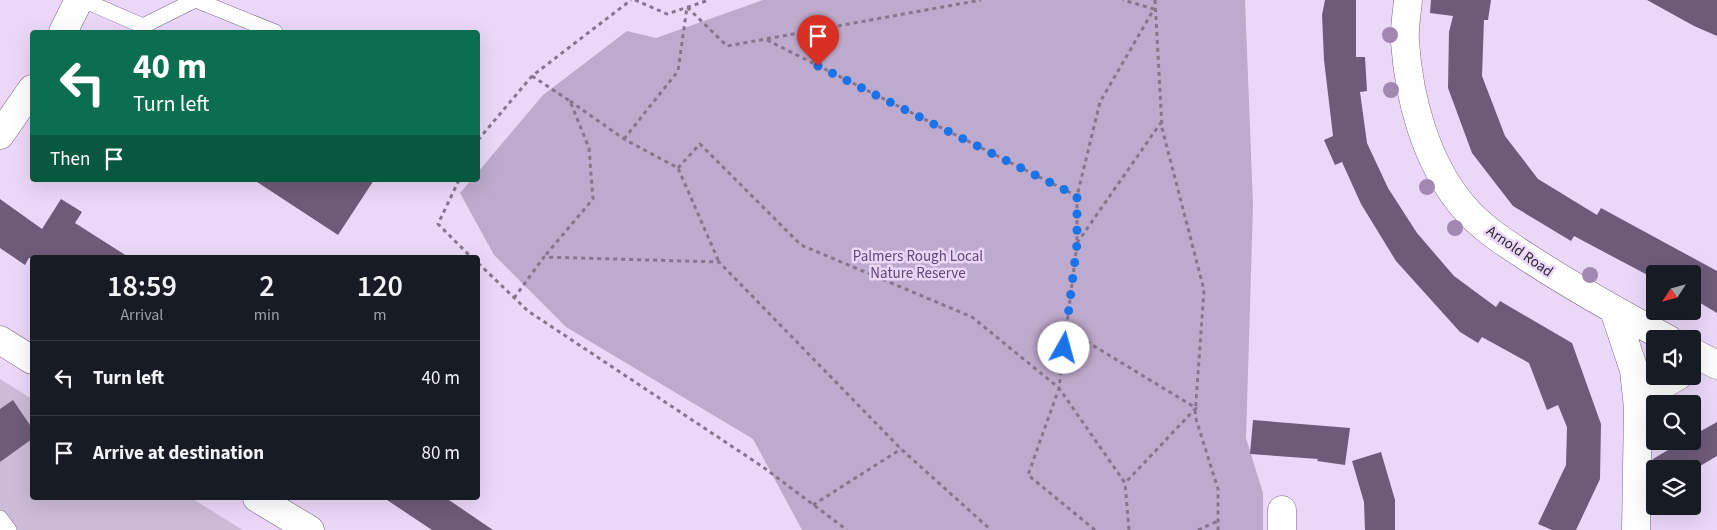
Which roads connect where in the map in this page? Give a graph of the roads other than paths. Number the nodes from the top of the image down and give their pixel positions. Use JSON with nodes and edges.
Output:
{"nodes":[{"id":1,"x":79,"y":0,"type":"edge"},
{"id":2,"x":84,"y":0,"type":"edge"},
{"id":3,"x":195,"y":0,"type":"edge"},
{"id":4,"x":1408,"y":0,"type":"edge"},
{"id":5,"x":142,"y":29,"type":"edge"},
{"id":6,"x":64,"y":30,"type":"edge"},
{"id":7,"x":270,"y":30,"type":"edge"},
{"id":8,"x":30,"y":92,"type":"edge"},
{"id":9,"x":0,"y":135,"type":"edge"},
{"id":10,"x":1614,"y":310,"type":"junction"},
{"id":11,"x":1651,"y":330,"type":"edge"},
{"id":12,"x":0,"y":340,"type":"edge"},
{"id":13,"x":1701,"y":357,"type":"edge"},
{"id":14,"x":30,"y":359,"type":"edge"},
{"id":15,"x":1717,"y":365,"type":"edge"},
{"id":16,"x":1701,"y":368,"type":"edge"},
{"id":17,"x":1663,"y":385,"type":"edge"},
{"id":18,"x":1638,"y":408,"type":"junction"},
{"id":19,"x":260,"y":500,"type":"edge"},
{"id":20,"x":0,"y":518,"type":"edge"},
{"id":21,"x":9,"y":530,"type":"edge"},
{"id":22,"x":310,"y":530,"type":"edge"},
{"id":23,"x":1636,"y":530,"type":"edge"}],
"edges":[{"from":1,"to":6,"type":"street"},
{"from":2,"to":5,"type":"lane"},
{"from":3,"to":5,"type":"lane"},
{"from":3,"to":7,"type":"lane"},
{"from":4,"to":10,"type":"street","name":"Arnold Road"},
{"from":8,"to":9,"type":"street"},
{"from":10,"to":11,"type":"street","name":"Arnold Road"},
{"from":10,"to":18,"type":"street"},
{"from":12,"to":14,"type":"street"},
{"from":13,"to":15,"type":"street"},
{"from":15,"to":16,"type":"street"},
{"from":17,"to":18,"type":"street"},
{"from":18,"to":23,"type":"street"},
{"from":19,"to":22,"type":"street"},
{"from":20,"to":21,"type":"lane"}]}
